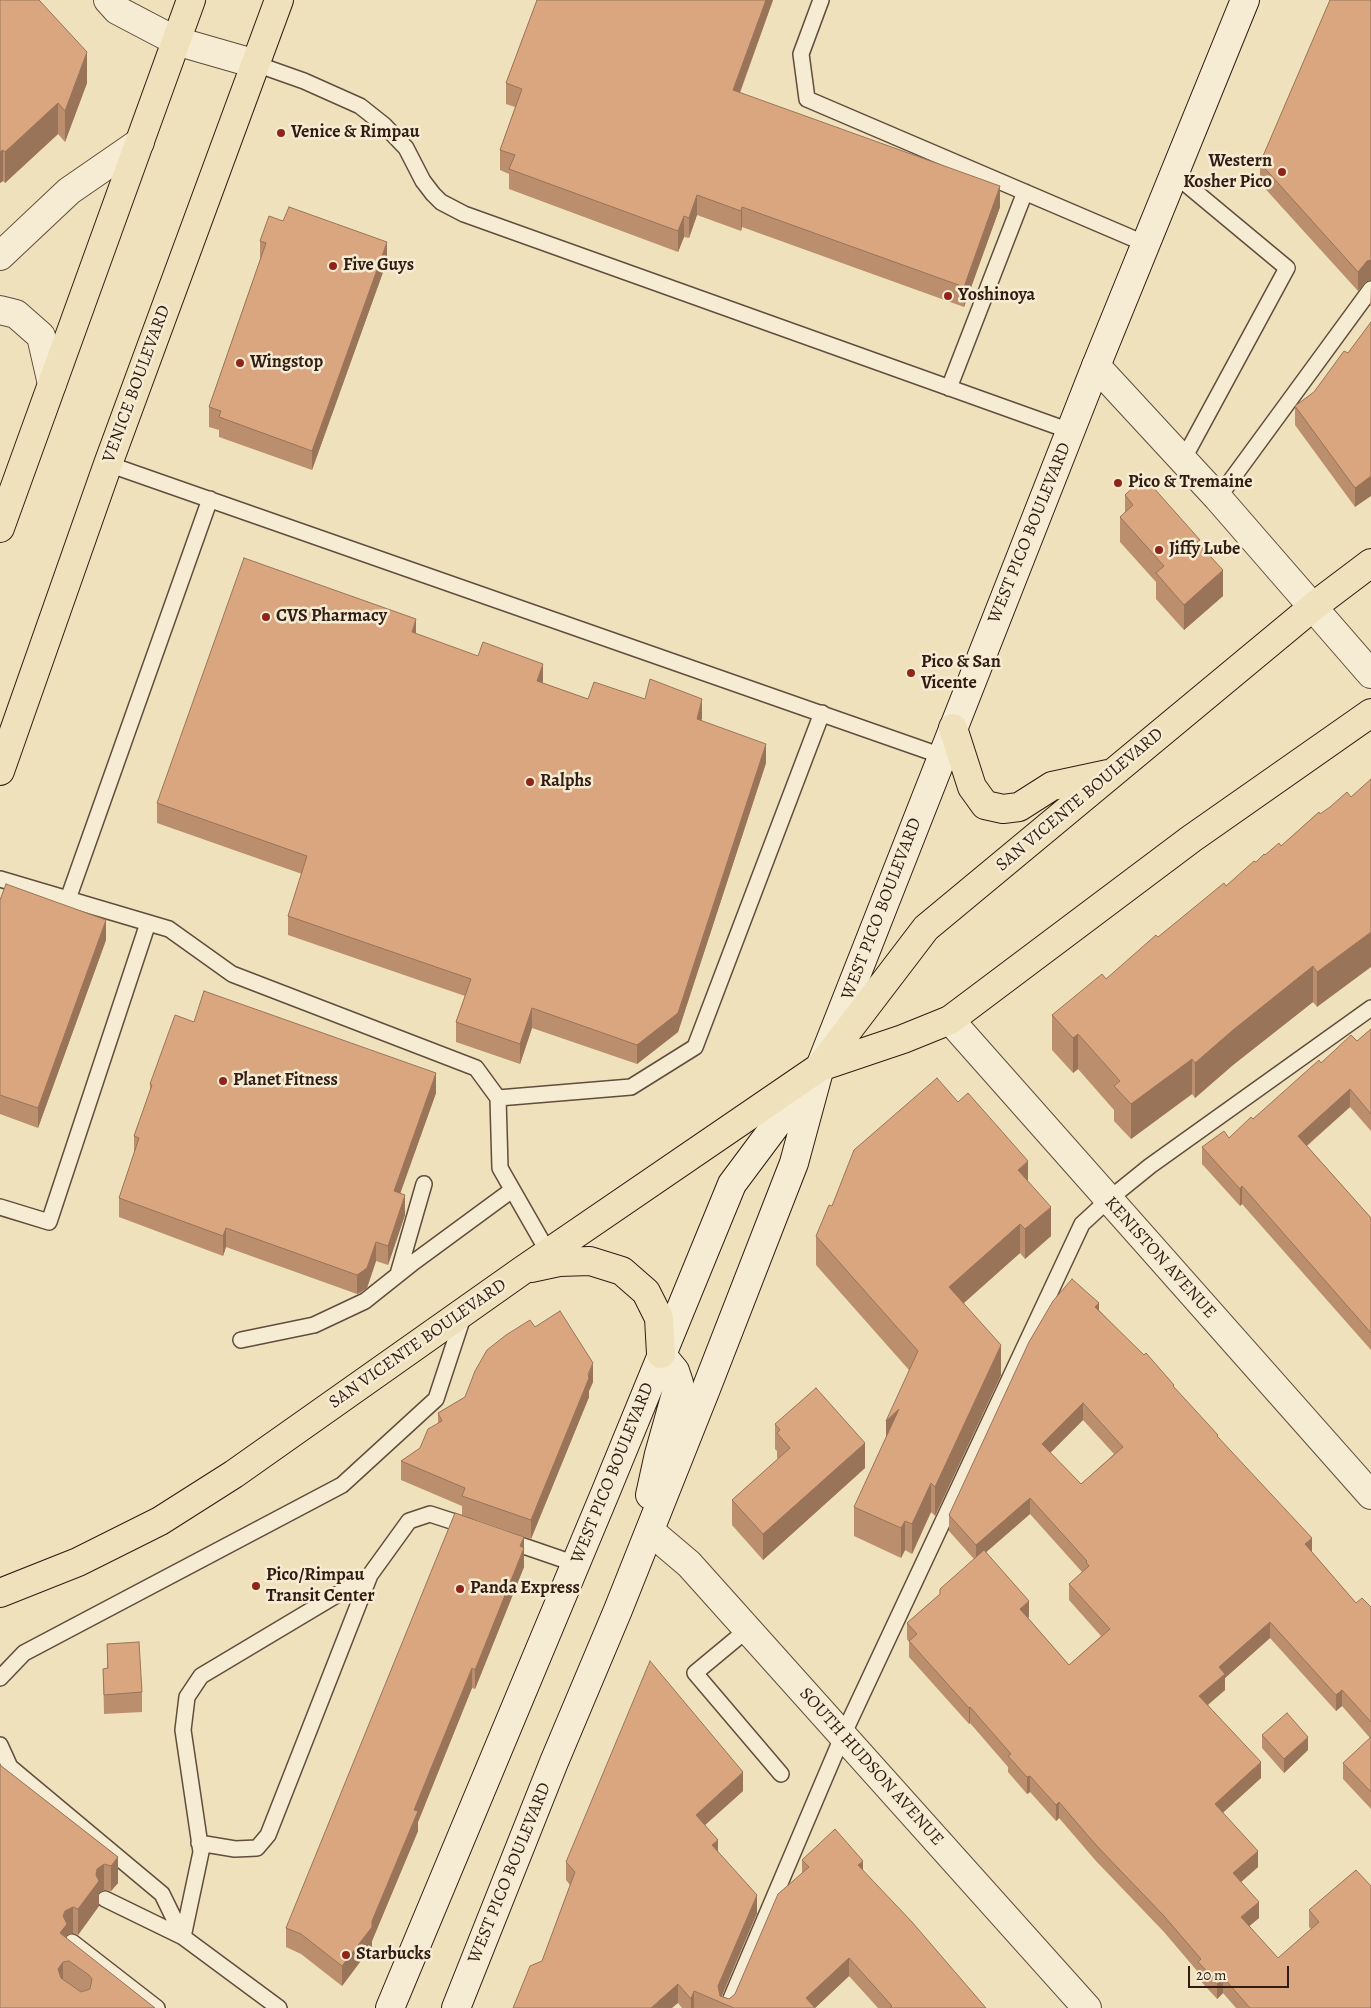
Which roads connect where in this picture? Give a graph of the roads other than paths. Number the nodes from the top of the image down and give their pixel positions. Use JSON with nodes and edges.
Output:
{"nodes":[{"id":1,"x":108,"y":0,"type":"edge"},
{"id":2,"x":191,"y":0,"type":"edge"},
{"id":3,"x":279,"y":0,"type":"edge"},
{"id":4,"x":822,"y":0,"type":"edge"},
{"id":5,"x":1245,"y":0,"type":"edge"},
{"id":6,"x":176,"y":42,"type":"junction"},
{"id":7,"x":256,"y":64,"type":"junction"},
{"id":8,"x":140,"y":142,"type":"junction"},
{"id":9,"x":1174,"y":174,"type":"junction"},
{"id":10,"x":1026,"y":192,"type":"junction"},
{"id":11,"x":1146,"y":244,"type":"junction"},
{"id":12,"x":0,"y":256,"type":"edge"},
{"id":13,"x":1371,"y":289,"type":"edge"},
{"id":14,"x":0,"y":310,"type":"edge"},
{"id":15,"x":1096,"y":366,"type":"junction"},
{"id":16,"x":52,"y":384,"type":"junction"},
{"id":17,"x":949,"y":388,"type":"junction"},
{"id":18,"x":1070,"y":431,"type":"junction"},
{"id":19,"x":1183,"y":460,"type":"junction"},
{"id":20,"x":108,"y":464,"type":"junction"},
{"id":21,"x":1218,"y":498,"type":"junction"},
{"id":22,"x":210,"y":499,"type":"junction"},
{"id":23,"x":0,"y":528,"type":"edge"},
{"id":24,"x":1371,"y":563,"type":"edge"},
{"id":25,"x":1314,"y":606,"type":"junction"},
{"id":26,"x":1371,"y":674,"type":"edge"},
{"id":27,"x":1371,"y":713,"type":"edge"},
{"id":28,"x":822,"y":714,"type":"junction"},
{"id":29,"x":953,"y":728,"type":"junction"},
{"id":30,"x":942,"y":756,"type":"junction"},
{"id":31,"x":0,"y":771,"type":"edge"},
{"id":32,"x":1112,"y":773,"type":"junction"},
{"id":33,"x":0,"y":879,"type":"edge"},
{"id":34,"x":68,"y":899,"type":"junction"},
{"id":35,"x":148,"y":923,"type":"junction"},
{"id":36,"x":1371,"y":1008,"type":"edge"},
{"id":37,"x":950,"y":1020,"type":"junction"},
{"id":38,"x":820,"y":1067,"type":"junction"},
{"id":39,"x":498,"y":1098,"type":"junction"},
{"id":40,"x":424,"y":1184,"type":"dead end"},
{"id":41,"x":512,"y":1190,"type":"junction"},
{"id":42,"x":1108,"y":1200,"type":"junction"},
{"id":43,"x":0,"y":1208,"type":"edge"},
{"id":44,"x":548,"y":1252,"type":"junction"},
{"id":45,"x":523,"y":1270,"type":"junction"},
{"id":46,"x":398,"y":1274,"type":"junction"},
{"id":47,"x":465,"y":1311,"type":"junction"},
{"id":48,"x":241,"y":1340,"type":"dead end"},
{"id":49,"x":661,"y":1354,"type":"junction"},
{"id":50,"x":1371,"y":1495,"type":"edge"},
{"id":51,"x":650,"y":1531,"type":"junction"},
{"id":52,"x":576,"y":1564,"type":"junction"},
{"id":53,"x":370,"y":1575,"type":"junction"},
{"id":54,"x":0,"y":1593,"type":"edge"},
{"id":55,"x":748,"y":1629,"type":"junction"},
{"id":56,"x":0,"y":1678,"type":"edge"},
{"id":57,"x":843,"y":1735,"type":"junction"},
{"id":58,"x":0,"y":1745,"type":"edge"},
{"id":59,"x":781,"y":1774,"type":"dead end"},
{"id":60,"x":199,"y":1843,"type":"junction"},
{"id":61,"x":105,"y":1899,"type":"dead end"},
{"id":62,"x":184,"y":1937,"type":"junction"},
{"id":63,"x":72,"y":1942,"type":"edge"},
{"id":64,"x":157,"y":2008,"type":"edge"},
{"id":65,"x":279,"y":2008,"type":"edge"},
{"id":66,"x":390,"y":2008,"type":"edge"},
{"id":67,"x":456,"y":2008,"type":"edge"},
{"id":68,"x":728,"y":2008,"type":"edge"},
{"id":69,"x":1087,"y":2008,"type":"edge"}],
"edges":[{"from":1,"to":6,"type":"main road"},
{"from":2,"to":6,"type":"main road"},
{"from":3,"to":7,"type":"main road","name":"VENICE BOULEVARD"},
{"from":4,"to":10,"type":"lane"},
{"from":5,"to":9,"type":"main road","name":"WEST PICO BOULEVARD"},
{"from":6,"to":7,"type":"main road"},
{"from":6,"to":8,"type":"main road"},
{"from":7,"to":17,"type":"lane"},
{"from":7,"to":20,"type":"main road","name":"VENICE BOULEVARD"},
{"from":8,"to":12,"type":"main road"},
{"from":8,"to":16,"type":"main road"},
{"from":9,"to":11,"type":"main road","name":"WEST PICO BOULEVARD"},
{"from":9,"to":19,"type":"lane"},
{"from":10,"to":11,"type":"lane"},
{"from":10,"to":17,"type":"lane"},
{"from":11,"to":15,"type":"main road","name":"WEST PICO BOULEVARD"},
{"from":13,"to":21,"type":"lane"},
{"from":14,"to":16,"type":"main road"},
{"from":15,"to":18,"type":"main road","name":"WEST PICO BOULEVARD"},
{"from":15,"to":19,"type":"main road"},
{"from":16,"to":23,"type":"main road"},
{"from":17,"to":18,"type":"lane"},
{"from":18,"to":29,"type":"main road","name":"WEST PICO BOULEVARD"},
{"from":19,"to":21,"type":"main road"},
{"from":20,"to":22,"type":"lane"},
{"from":20,"to":31,"type":"main road","name":"VENICE BOULEVARD"},
{"from":21,"to":25,"type":"main road"},
{"from":22,"to":28,"type":"lane"},
{"from":22,"to":34,"type":"lane"},
{"from":24,"to":25,"type":"main road","name":"SAN VICENTE BOULEVARD"},
{"from":25,"to":26,"type":"main road"},
{"from":25,"to":32,"type":"main road","name":"SAN VICENTE BOULEVARD"},
{"from":27,"to":37,"type":"main road","name":"SAN VICENTE BOULEVARD"},
{"from":28,"to":30,"type":"lane"},
{"from":28,"to":39,"type":"lane"},
{"from":29,"to":30,"type":"main road","name":"WEST PICO BOULEVARD"},
{"from":29,"to":32,"type":"main road"},
{"from":30,"to":38,"type":"main road","name":"WEST PICO BOULEVARD"},
{"from":32,"to":38,"type":"main road","name":"SAN VICENTE BOULEVARD"},
{"from":33,"to":34,"type":"lane"},
{"from":34,"to":35,"type":"lane"},
{"from":35,"to":39,"type":"lane"},
{"from":35,"to":43,"type":"lane"},
{"from":36,"to":42,"type":"lane"},
{"from":37,"to":38,"type":"main road","name":"SAN VICENTE BOULEVARD"},
{"from":37,"to":42,"type":"main road","name":"KENISTON AVENUE"},
{"from":38,"to":44,"type":"main road","name":"SAN VICENTE BOULEVARD"},
{"from":38,"to":49,"type":"main road","name":"WEST PICO BOULEVARD"},
{"from":38,"to":51,"type":"main road","name":"WEST PICO BOULEVARD"},
{"from":39,"to":41,"type":"lane"},
{"from":40,"to":46,"type":"lane"},
{"from":41,"to":44,"type":"lane"},
{"from":41,"to":46,"type":"lane"},
{"from":42,"to":50,"type":"main road","name":"KENISTON AVENUE"},
{"from":42,"to":57,"type":"lane"},
{"from":44,"to":45,"type":"main road","name":"SAN VICENTE BOULEVARD"},
{"from":45,"to":47,"type":"main road","name":"SAN VICENTE BOULEVARD"},
{"from":45,"to":49,"type":"main road"},
{"from":46,"to":48,"type":"lane"},
{"from":47,"to":54,"type":"main road","name":"SAN VICENTE BOULEVARD"},
{"from":47,"to":56,"type":"lane"},
{"from":49,"to":51,"type":"main road"},
{"from":49,"to":52,"type":"main road","name":"WEST PICO BOULEVARD"},
{"from":51,"to":55,"type":"main road","name":"SOUTH HUDSON AVENUE"},
{"from":51,"to":67,"type":"main road","name":"WEST PICO BOULEVARD"},
{"from":52,"to":53,"type":"lane"},
{"from":52,"to":66,"type":"main road","name":"WEST PICO BOULEVARD"},
{"from":53,"to":60,"type":"lane"},
{"from":53,"to":60,"type":"lane"},
{"from":55,"to":57,"type":"main road","name":"SOUTH HUDSON AVENUE"},
{"from":55,"to":59,"type":"lane"},
{"from":57,"to":68,"type":"lane"},
{"from":57,"to":69,"type":"main road","name":"SOUTH HUDSON AVENUE"},
{"from":58,"to":62,"type":"lane"},
{"from":60,"to":62,"type":"lane"},
{"from":61,"to":62,"type":"lane"},
{"from":62,"to":65,"type":"lane"},
{"from":63,"to":64,"type":"lane"}]}
